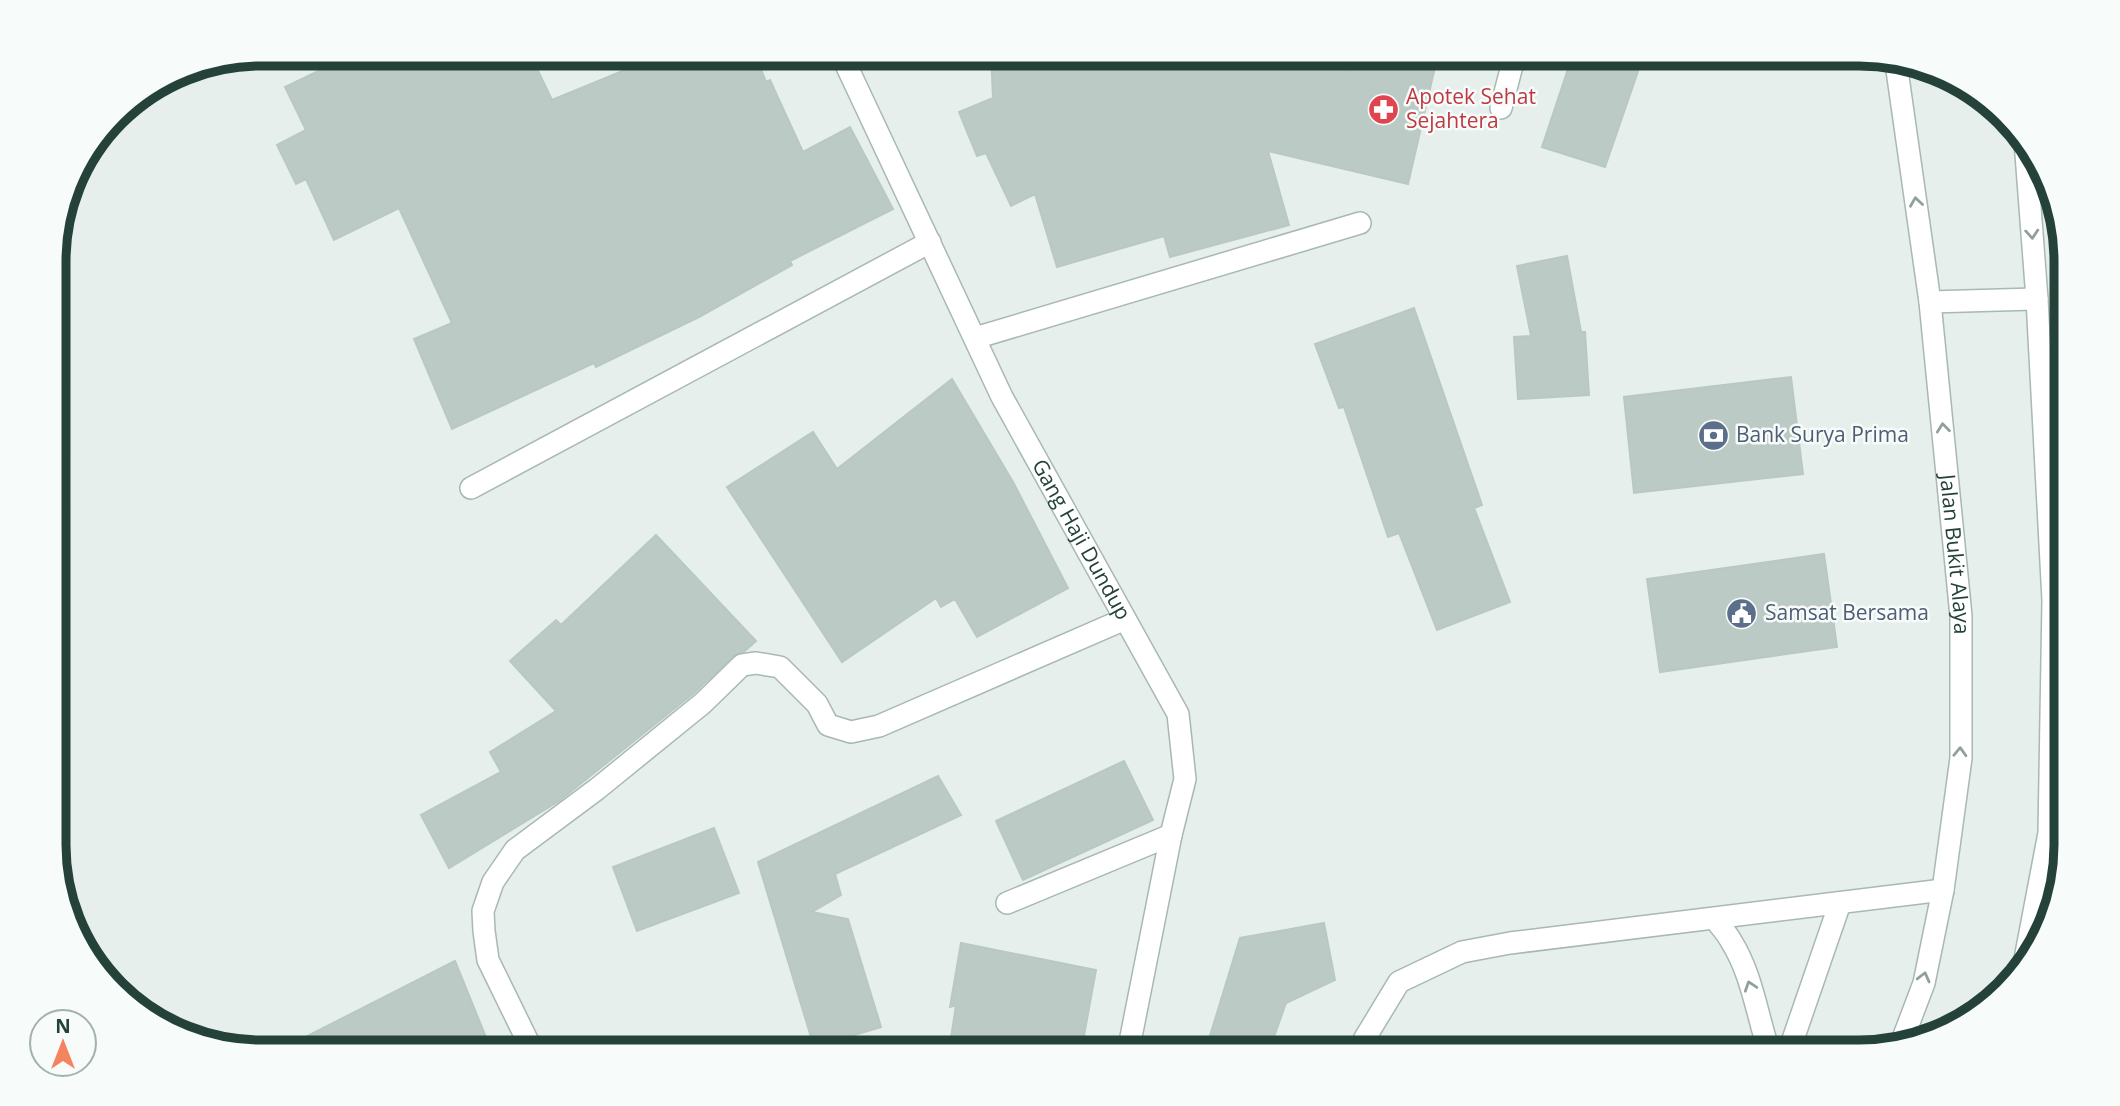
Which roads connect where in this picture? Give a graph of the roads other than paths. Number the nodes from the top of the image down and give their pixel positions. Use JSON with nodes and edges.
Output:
{"nodes":[{"id":1,"x":1512,"y":66,"type":"edge"},
{"id":2,"x":847,"y":67,"type":"edge"},
{"id":3,"x":1897,"y":70,"type":"edge"},
{"id":4,"x":1501,"y":108,"type":"dead end"},
{"id":5,"x":2027,"y":164,"type":"edge"},
{"id":6,"x":1360,"y":223,"type":"dead end"},
{"id":7,"x":930,"y":242,"type":"junction"},
{"id":8,"x":2037,"y":299,"type":"junction"},
{"id":9,"x":1930,"y":302,"type":"junction"},
{"id":10,"x":975,"y":338,"type":"junction"},
{"id":11,"x":471,"y":488,"type":"dead end"},
{"id":12,"x":2054,"y":533,"type":"edge"},
{"id":13,"x":1125,"y":619,"type":"junction"},
{"id":14,"x":2054,"y":718,"type":"edge"},
{"id":15,"x":1171,"y":835,"type":"junction"},
{"id":16,"x":1943,"y":890,"type":"junction"},
{"id":17,"x":1007,"y":902,"type":"dead end"},
{"id":18,"x":1840,"y":904,"type":"junction"},
{"id":19,"x":1715,"y":919,"type":"junction"},
{"id":20,"x":2029,"y":939,"type":"edge"},
{"id":21,"x":1905,"y":1034,"type":"edge"},
{"id":22,"x":1130,"y":1039,"type":"edge"},
{"id":23,"x":1364,"y":1039,"type":"edge"},
{"id":24,"x":1766,"y":1039,"type":"edge"},
{"id":25,"x":1793,"y":1039,"type":"edge"},
{"id":26,"x":527,"y":1040,"type":"edge"}],
"edges":[{"from":1,"to":4,"type":"street"},
{"from":2,"to":7,"type":"street","name":"Gang Haji Dundup"},
{"from":9,"to":3,"type":"street","name":"Jalan Bukit Alaya","one_way":true},
{"from":5,"to":8,"type":"street","one_way":true},
{"from":6,"to":10,"type":"street"},
{"from":7,"to":10,"type":"street","name":"Gang Haji Dundup"},
{"from":7,"to":11,"type":"street"},
{"from":8,"to":9,"type":"street"},
{"from":8,"to":12,"type":"street"},
{"from":16,"to":9,"type":"street","name":"Jalan Bukit Alaya","one_way":true},
{"from":10,"to":13,"type":"street","name":"Gang Haji Dundup"},
{"from":13,"to":15,"type":"street","name":"Gang Haji Dundup"},
{"from":13,"to":26,"type":"street"},
{"from":14,"to":20,"type":"street"},
{"from":15,"to":17,"type":"street"},
{"from":15,"to":22,"type":"street","name":"Gang Haji Dundup"},
{"from":16,"to":18,"type":"street"},
{"from":21,"to":16,"type":"street","name":"Jalan Bukit Alaya","one_way":true},
{"from":18,"to":19,"type":"street"},
{"from":18,"to":25,"type":"street"},
{"from":19,"to":23,"type":"street"},
{"from":24,"to":19,"type":"street","one_way":true}]}
